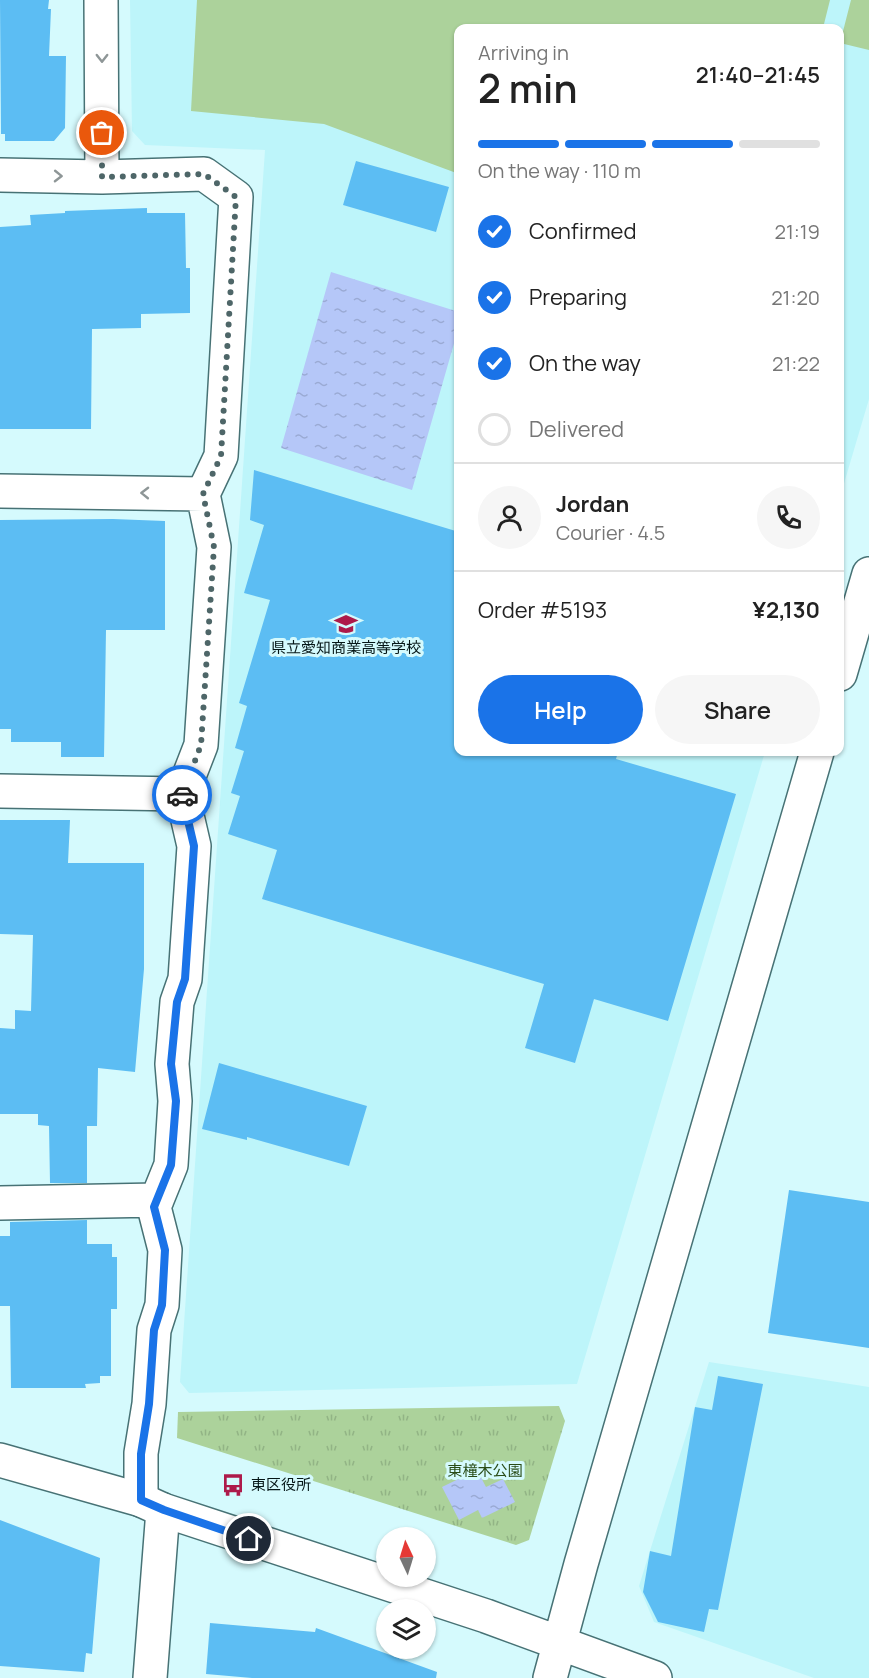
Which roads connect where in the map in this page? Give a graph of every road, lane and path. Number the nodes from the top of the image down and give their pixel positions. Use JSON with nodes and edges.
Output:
{"nodes":[{"id":1,"x":101,"y":0,"type":"edge"},
{"id":2,"x":0,"y":175,"type":"edge"},
{"id":3,"x":102,"y":177,"type":"junction"},
{"id":4,"x":0,"y":491,"type":"edge"},
{"id":5,"x":203,"y":494,"type":"junction"},
{"id":6,"x":869,"y":574,"type":"edge"},
{"id":7,"x":844,"y":660,"type":"edge"},
{"id":8,"x":816,"y":756,"type":"edge"},
{"id":9,"x":0,"y":791,"type":"edge"},
{"id":10,"x":182,"y":794,"type":"junction"},
{"id":11,"x":157,"y":1200,"type":"junction"},
{"id":12,"x":0,"y":1203,"type":"edge"},
{"id":13,"x":0,"y":1460,"type":"edge"},
{"id":14,"x":152,"y":1505,"type":"junction"},
{"id":15,"x":559,"y":1644,"type":"junction"},
{"id":16,"x":150,"y":1678,"type":"edge"},
{"id":17,"x":550,"y":1678,"type":"edge"},
{"id":18,"x":655,"y":1678,"type":"edge"}],
"edges":[{"from":1,"to":3,"type":"street","one_way":true},
{"from":2,"to":3,"type":"street","one_way":true},
{"from":3,"to":5,"type":"street"},
{"from":5,"to":4,"type":"street","one_way":true},
{"from":5,"to":10,"type":"street"},
{"from":6,"to":7,"type":"street"},
{"from":8,"to":15,"type":"street"},
{"from":9,"to":10,"type":"street"},
{"from":10,"to":11,"type":"street"},
{"from":11,"to":12,"type":"street"},
{"from":11,"to":14,"type":"street"},
{"from":13,"to":14,"type":"street"},
{"from":14,"to":15,"type":"street"},
{"from":14,"to":16,"type":"street"},
{"from":15,"to":17,"type":"street"},
{"from":15,"to":18,"type":"street"}]}
